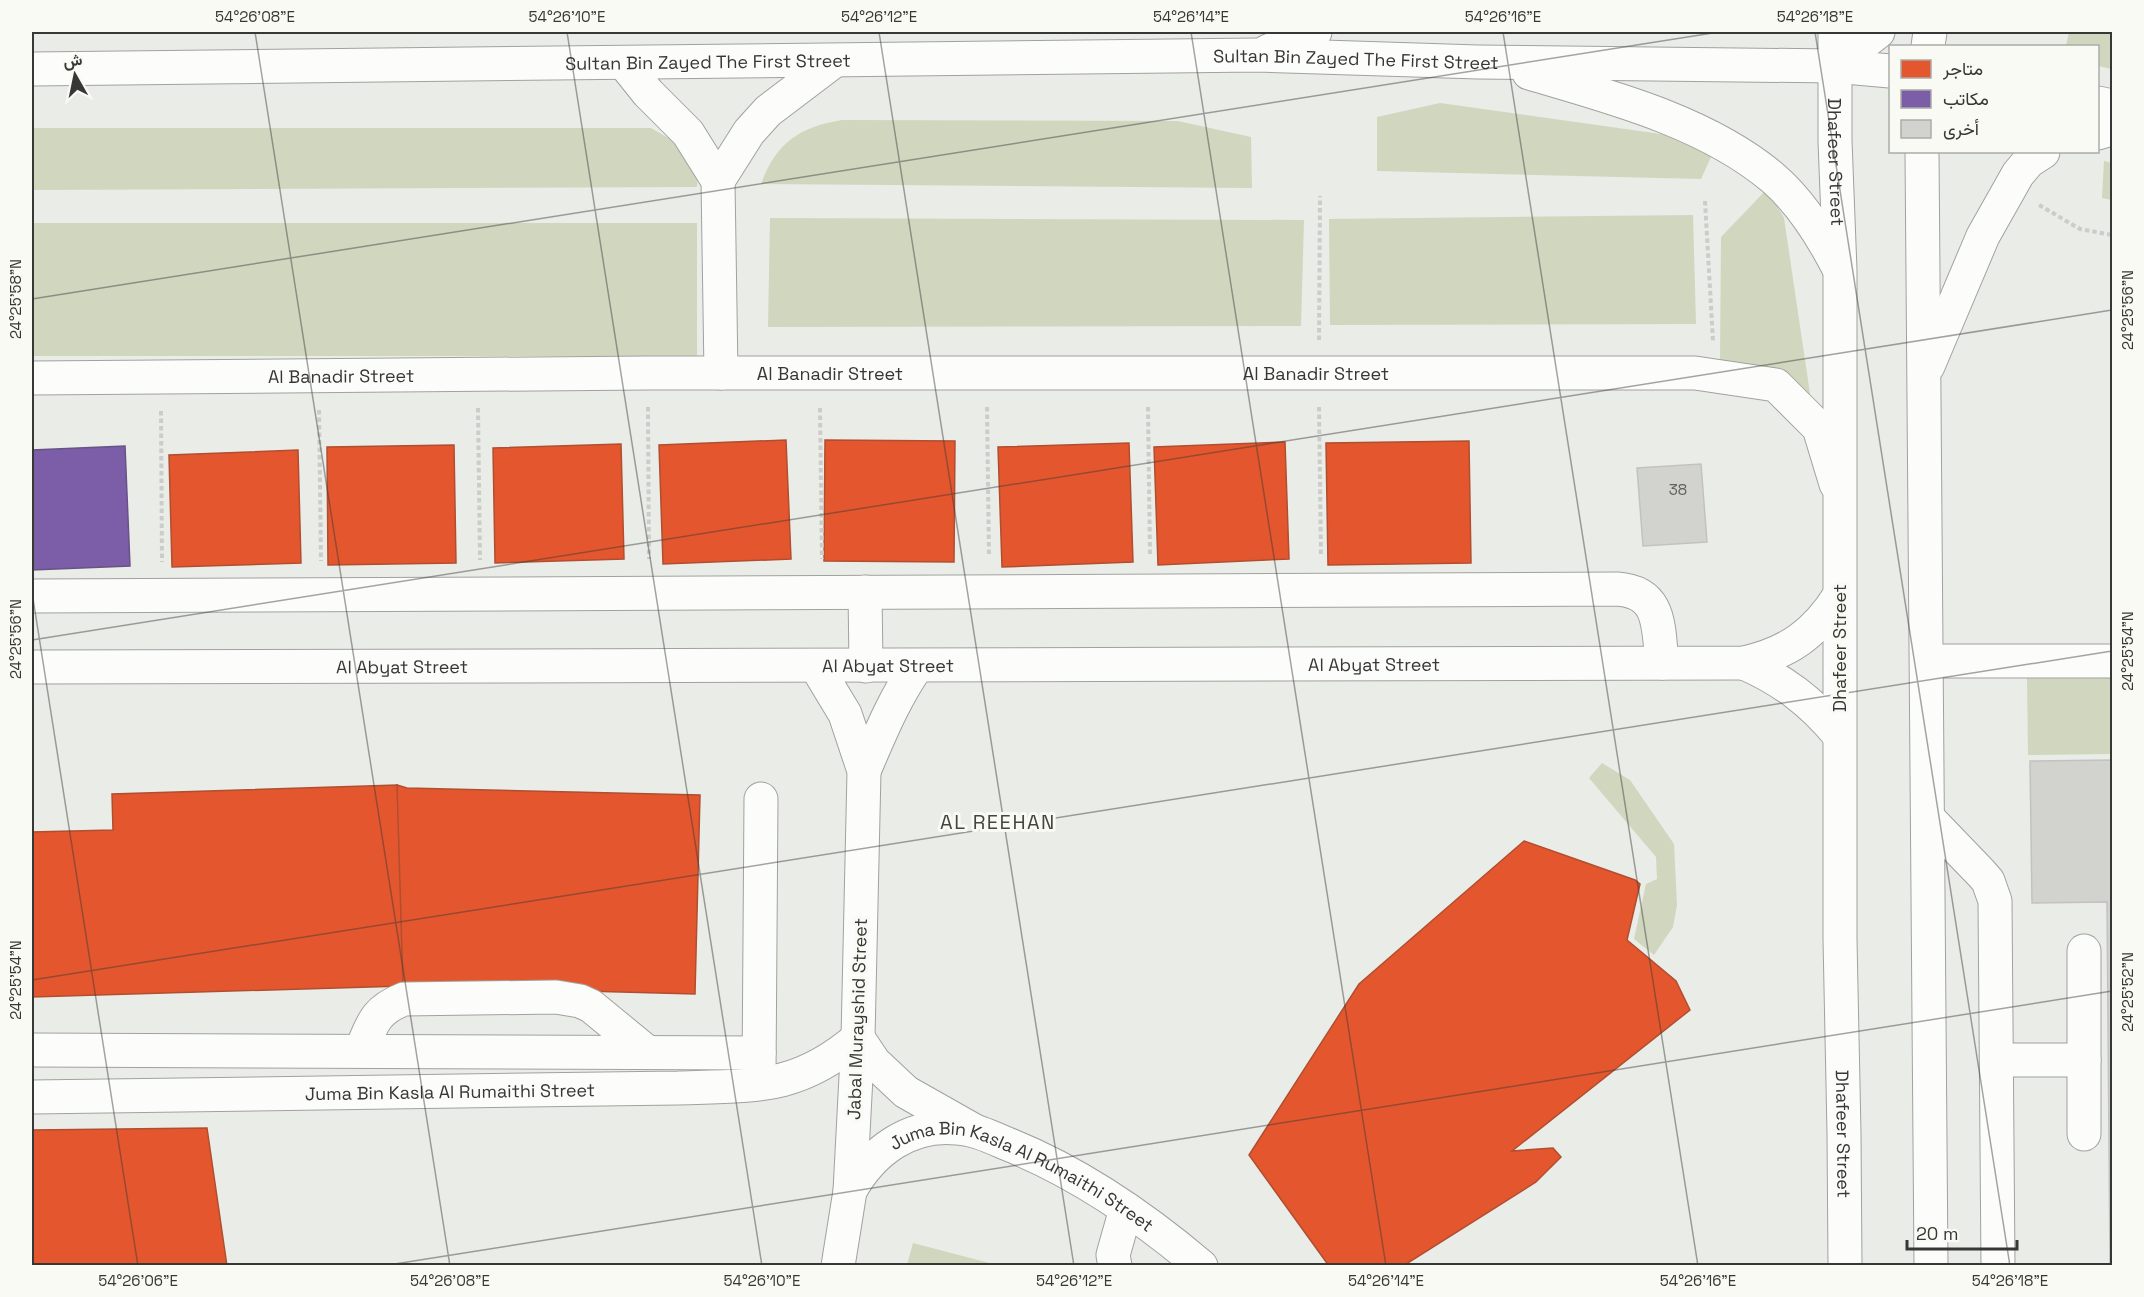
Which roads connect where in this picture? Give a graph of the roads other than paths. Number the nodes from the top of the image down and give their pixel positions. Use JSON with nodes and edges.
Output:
{"nodes":[{"id":1,"x":1315,"y":32,"type":"edge"},
{"id":2,"x":1835,"y":32,"type":"edge"},
{"id":3,"x":1878,"y":32,"type":"edge"},
{"id":4,"x":1258,"y":55,"type":"junction"},
{"id":5,"x":834,"y":61,"type":"junction"},
{"id":6,"x":1478,"y":62,"type":"junction"},
{"id":7,"x":624,"y":63,"type":"junction"},
{"id":8,"x":1834,"y":66,"type":"junction"},
{"id":9,"x":32,"y":69,"type":"edge"},
{"id":10,"x":1889,"y":71,"type":"edge"},
{"id":11,"x":1922,"y":153,"type":"edge"},
{"id":12,"x":2041,"y":153,"type":"edge"},
{"id":13,"x":718,"y":181,"type":"junction"},
{"id":14,"x":1840,"y":270,"type":"junction"},
{"id":15,"x":721,"y":374,"type":"junction"},
{"id":16,"x":32,"y":378,"type":"edge"},
{"id":17,"x":1923,"y":378,"type":"junction"},
{"id":18,"x":1840,"y":498,"type":"junction"},
{"id":19,"x":865,"y":592,"type":"junction"},
{"id":20,"x":32,"y":596,"type":"edge"},
{"id":21,"x":1839,"y":596,"type":"junction"},
{"id":22,"x":1928,"y":661,"type":"junction"},
{"id":23,"x":2112,"y":661,"type":"edge"},
{"id":24,"x":1662,"y":663,"type":"junction"},
{"id":25,"x":1744,"y":663,"type":"junction"},
{"id":26,"x":816,"y":666,"type":"junction"},
{"id":27,"x":866,"y":666,"type":"junction"},
{"id":28,"x":917,"y":666,"type":"junction"},
{"id":29,"x":32,"y":667,"type":"edge"},
{"id":30,"x":1839,"y":735,"type":"junction"},
{"id":31,"x":864,"y":771,"type":"junction"},
{"id":32,"x":761,"y":799,"type":"dead end"},
{"id":33,"x":1928,"y":818,"type":"junction"},
{"id":34,"x":2084,"y":951,"type":"dead end"},
{"id":35,"x":858,"y":1038,"type":"junction"},
{"id":36,"x":32,"y":1050,"type":"edge"},
{"id":37,"x":361,"y":1051,"type":"junction"},
{"id":38,"x":647,"y":1052,"type":"junction"},
{"id":39,"x":759,"y":1053,"type":"junction"},
{"id":40,"x":1997,"y":1060,"type":"junction"},
{"id":41,"x":2084,"y":1060,"type":"junction"},
{"id":42,"x":759,"y":1085,"type":"junction"},
{"id":43,"x":32,"y":1097,"type":"edge"},
{"id":44,"x":975,"y":1131,"type":"junction"},
{"id":45,"x":2084,"y":1134,"type":"dead end"},
{"id":46,"x":850,"y":1191,"type":"junction"},
{"id":47,"x":1126,"y":1209,"type":"junction"},
{"id":48,"x":838,"y":1266,"type":"edge"},
{"id":49,"x":1115,"y":1266,"type":"edge"},
{"id":50,"x":1201,"y":1266,"type":"edge"},
{"id":51,"x":1845,"y":1266,"type":"edge"},
{"id":52,"x":1931,"y":1266,"type":"edge"},
{"id":53,"x":1998,"y":1266,"type":"edge"}],
"edges":[{"from":1,"to":4,"type":"street"},
{"from":2,"to":8,"type":"street","name":"Dhafeer Street"},
{"from":3,"to":8,"type":"street"},
{"from":4,"to":5,"type":"street","name":"Sultan Bin Zayed The First Street"},
{"from":4,"to":6,"type":"street","name":"Sultan Bin Zayed The First Street"},
{"from":5,"to":7,"type":"street","name":"Sultan Bin Zayed The First Street"},
{"from":5,"to":13,"type":"street"},
{"from":6,"to":8,"type":"street","name":"Sultan Bin Zayed The First Street"},
{"from":6,"to":14,"type":"street"},
{"from":7,"to":9,"type":"street","name":"Sultan Bin Zayed The First Street"},
{"from":7,"to":13,"type":"street"},
{"from":8,"to":10,"type":"street","name":"Sultan Bin Zayed The First Street"},
{"from":8,"to":14,"type":"street","name":"Dhafeer Street"},
{"from":11,"to":17,"type":"street"},
{"from":12,"to":17,"type":"street"},
{"from":13,"to":15,"type":"street"},
{"from":14,"to":18,"type":"street","name":"Dhafeer Street"},
{"from":15,"to":16,"type":"street","name":"Al Banadir Street"},
{"from":15,"to":18,"type":"street","name":"Al Banadir Street"},
{"from":17,"to":22,"type":"street"},
{"from":18,"to":21,"type":"street","name":"Dhafeer Street"},
{"from":19,"to":20,"type":"street"},
{"from":19,"to":24,"type":"street"},
{"from":19,"to":27,"type":"street"},
{"from":21,"to":25,"type":"street","name":"Al Abyat Street"},
{"from":21,"to":30,"type":"street","name":"Dhafeer Street"},
{"from":22,"to":23,"type":"street"},
{"from":22,"to":33,"type":"street"},
{"from":24,"to":25,"type":"street","name":"Al Abyat Street"},
{"from":24,"to":28,"type":"street","name":"Al Abyat Street"},
{"from":25,"to":30,"type":"street","name":"Al Abyat Street"},
{"from":26,"to":27,"type":"street","name":"Al Abyat Street"},
{"from":26,"to":29,"type":"street","name":"Al Abyat Street"},
{"from":26,"to":31,"type":"street","name":"Jabal Murayshid Street"},
{"from":27,"to":28,"type":"street","name":"Al Abyat Street"},
{"from":28,"to":31,"type":"street","name":"Jabal Murayshid Street"},
{"from":30,"to":51,"type":"street","name":"Dhafeer Street"},
{"from":31,"to":35,"type":"street","name":"Jabal Murayshid Street"},
{"from":32,"to":39,"type":"street"},
{"from":33,"to":40,"type":"street"},
{"from":33,"to":52,"type":"street"},
{"from":34,"to":41,"type":"street"},
{"from":35,"to":42,"type":"street","name":"Juma Bin Kasla Al Rumaithi Street"},
{"from":35,"to":44,"type":"street"},
{"from":35,"to":46,"type":"street","name":"Jabal Murayshid Street"},
{"from":36,"to":37,"type":"street"},
{"from":37,"to":38,"type":"street"},
{"from":37,"to":38,"type":"street"},
{"from":38,"to":39,"type":"street"},
{"from":39,"to":42,"type":"street"},
{"from":40,"to":41,"type":"street"},
{"from":40,"to":53,"type":"street"},
{"from":41,"to":45,"type":"street"},
{"from":42,"to":43,"type":"street","name":"Juma Bin Kasla Al Rumaithi Street"},
{"from":44,"to":46,"type":"street","name":"Juma Bin Kasla Al Rumaithi Street"},
{"from":44,"to":47,"type":"street","name":"Juma Bin Kasla Al Rumaithi Street"},
{"from":46,"to":48,"type":"street","name":"Jabal Murayshid Street"},
{"from":47,"to":49,"type":"street"},
{"from":47,"to":50,"type":"street","name":"Juma Bin Kasla Al Rumaithi Street"}]}
